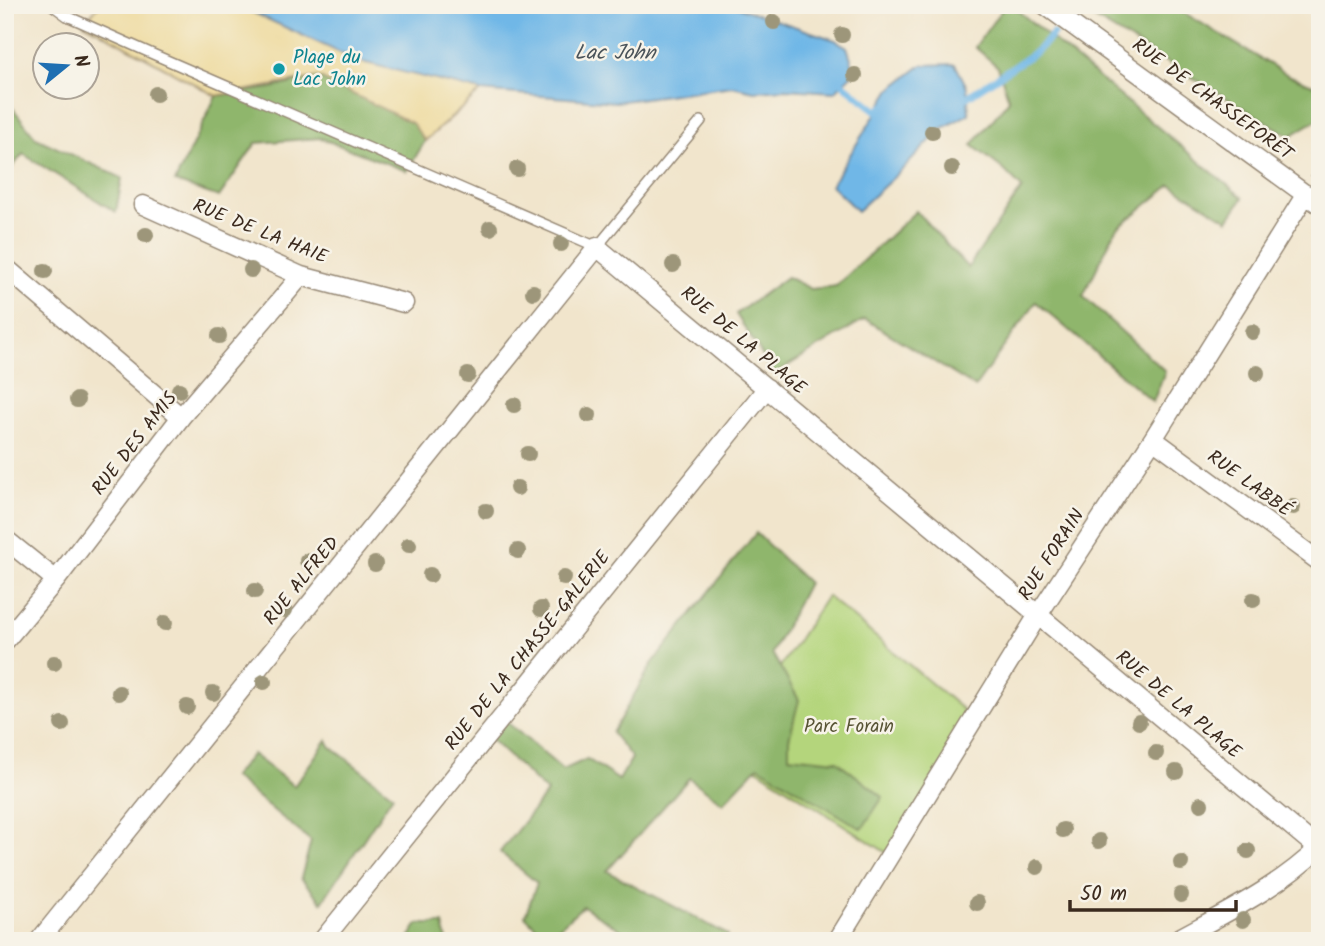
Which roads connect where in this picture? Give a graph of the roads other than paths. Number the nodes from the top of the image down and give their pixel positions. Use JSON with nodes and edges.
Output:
{"nodes":[{"id":1,"x":52,"y":5,"type":"edge"},
{"id":2,"x":1045,"y":5,"type":"edge"},
{"id":3,"x":701,"y":121,"type":"dead end"},
{"id":4,"x":1313,"y":200,"type":"edge"},
{"id":5,"x":143,"y":205,"type":"dead end"},
{"id":6,"x":597,"y":247,"type":"junction"},
{"id":7,"x":5,"y":267,"type":"edge"},
{"id":8,"x":301,"y":276,"type":"junction"},
{"id":9,"x":404,"y":303,"type":"dead end"},
{"id":10,"x":767,"y":388,"type":"junction"},
{"id":11,"x":181,"y":417,"type":"junction"},
{"id":12,"x":1153,"y":439,"type":"junction"},
{"id":13,"x":5,"y":540,"type":"edge"},
{"id":14,"x":1320,"y":562,"type":"edge"},
{"id":15,"x":56,"y":580,"type":"junction"},
{"id":16,"x":1038,"y":615,"type":"junction"},
{"id":17,"x":5,"y":641,"type":"edge"},
{"id":18,"x":1319,"y":849,"type":"edge"},
{"id":19,"x":39,"y":941,"type":"edge"},
{"id":20,"x":322,"y":941,"type":"edge"},
{"id":21,"x":836,"y":941,"type":"edge"},
{"id":22,"x":1174,"y":941,"type":"edge"}],
"edges":[{"from":1,"to":6,"type":"lane","name":"RUE DE LA PLAGE"},
{"from":2,"to":4,"type":"street","name":"RUE DE CHASSEFORÊT"},
{"from":3,"to":6,"type":"lane"},
{"from":4,"to":12,"type":"street","name":"RUE FORAIN"},
{"from":5,"to":8,"type":"street","name":"RUE DE LA HAIE"},
{"from":6,"to":10,"type":"street","name":"RUE DE LA PLAGE"},
{"from":6,"to":19,"type":"street","name":"RUE ALFRED"},
{"from":7,"to":11,"type":"street"},
{"from":8,"to":9,"type":"street","name":"RUE DE LA HAIE"},
{"from":8,"to":11,"type":"street","name":"RUE DES AMIS"},
{"from":10,"to":16,"type":"street","name":"RUE DE LA PLAGE"},
{"from":10,"to":20,"type":"street","name":"RUE DE LA CHASSE-GALERIE"},
{"from":11,"to":15,"type":"street","name":"RUE DES AMIS"},
{"from":12,"to":14,"type":"street","name":"RUE LABBÉ"},
{"from":12,"to":16,"type":"street","name":"RUE FORAIN"},
{"from":13,"to":15,"type":"street"},
{"from":15,"to":17,"type":"street","name":"RUE DES AMIS"},
{"from":16,"to":18,"type":"street","name":"RUE DE LA PLAGE"},
{"from":16,"to":21,"type":"street","name":"RUE FORAIN"},
{"from":18,"to":22,"type":"street"}]}
